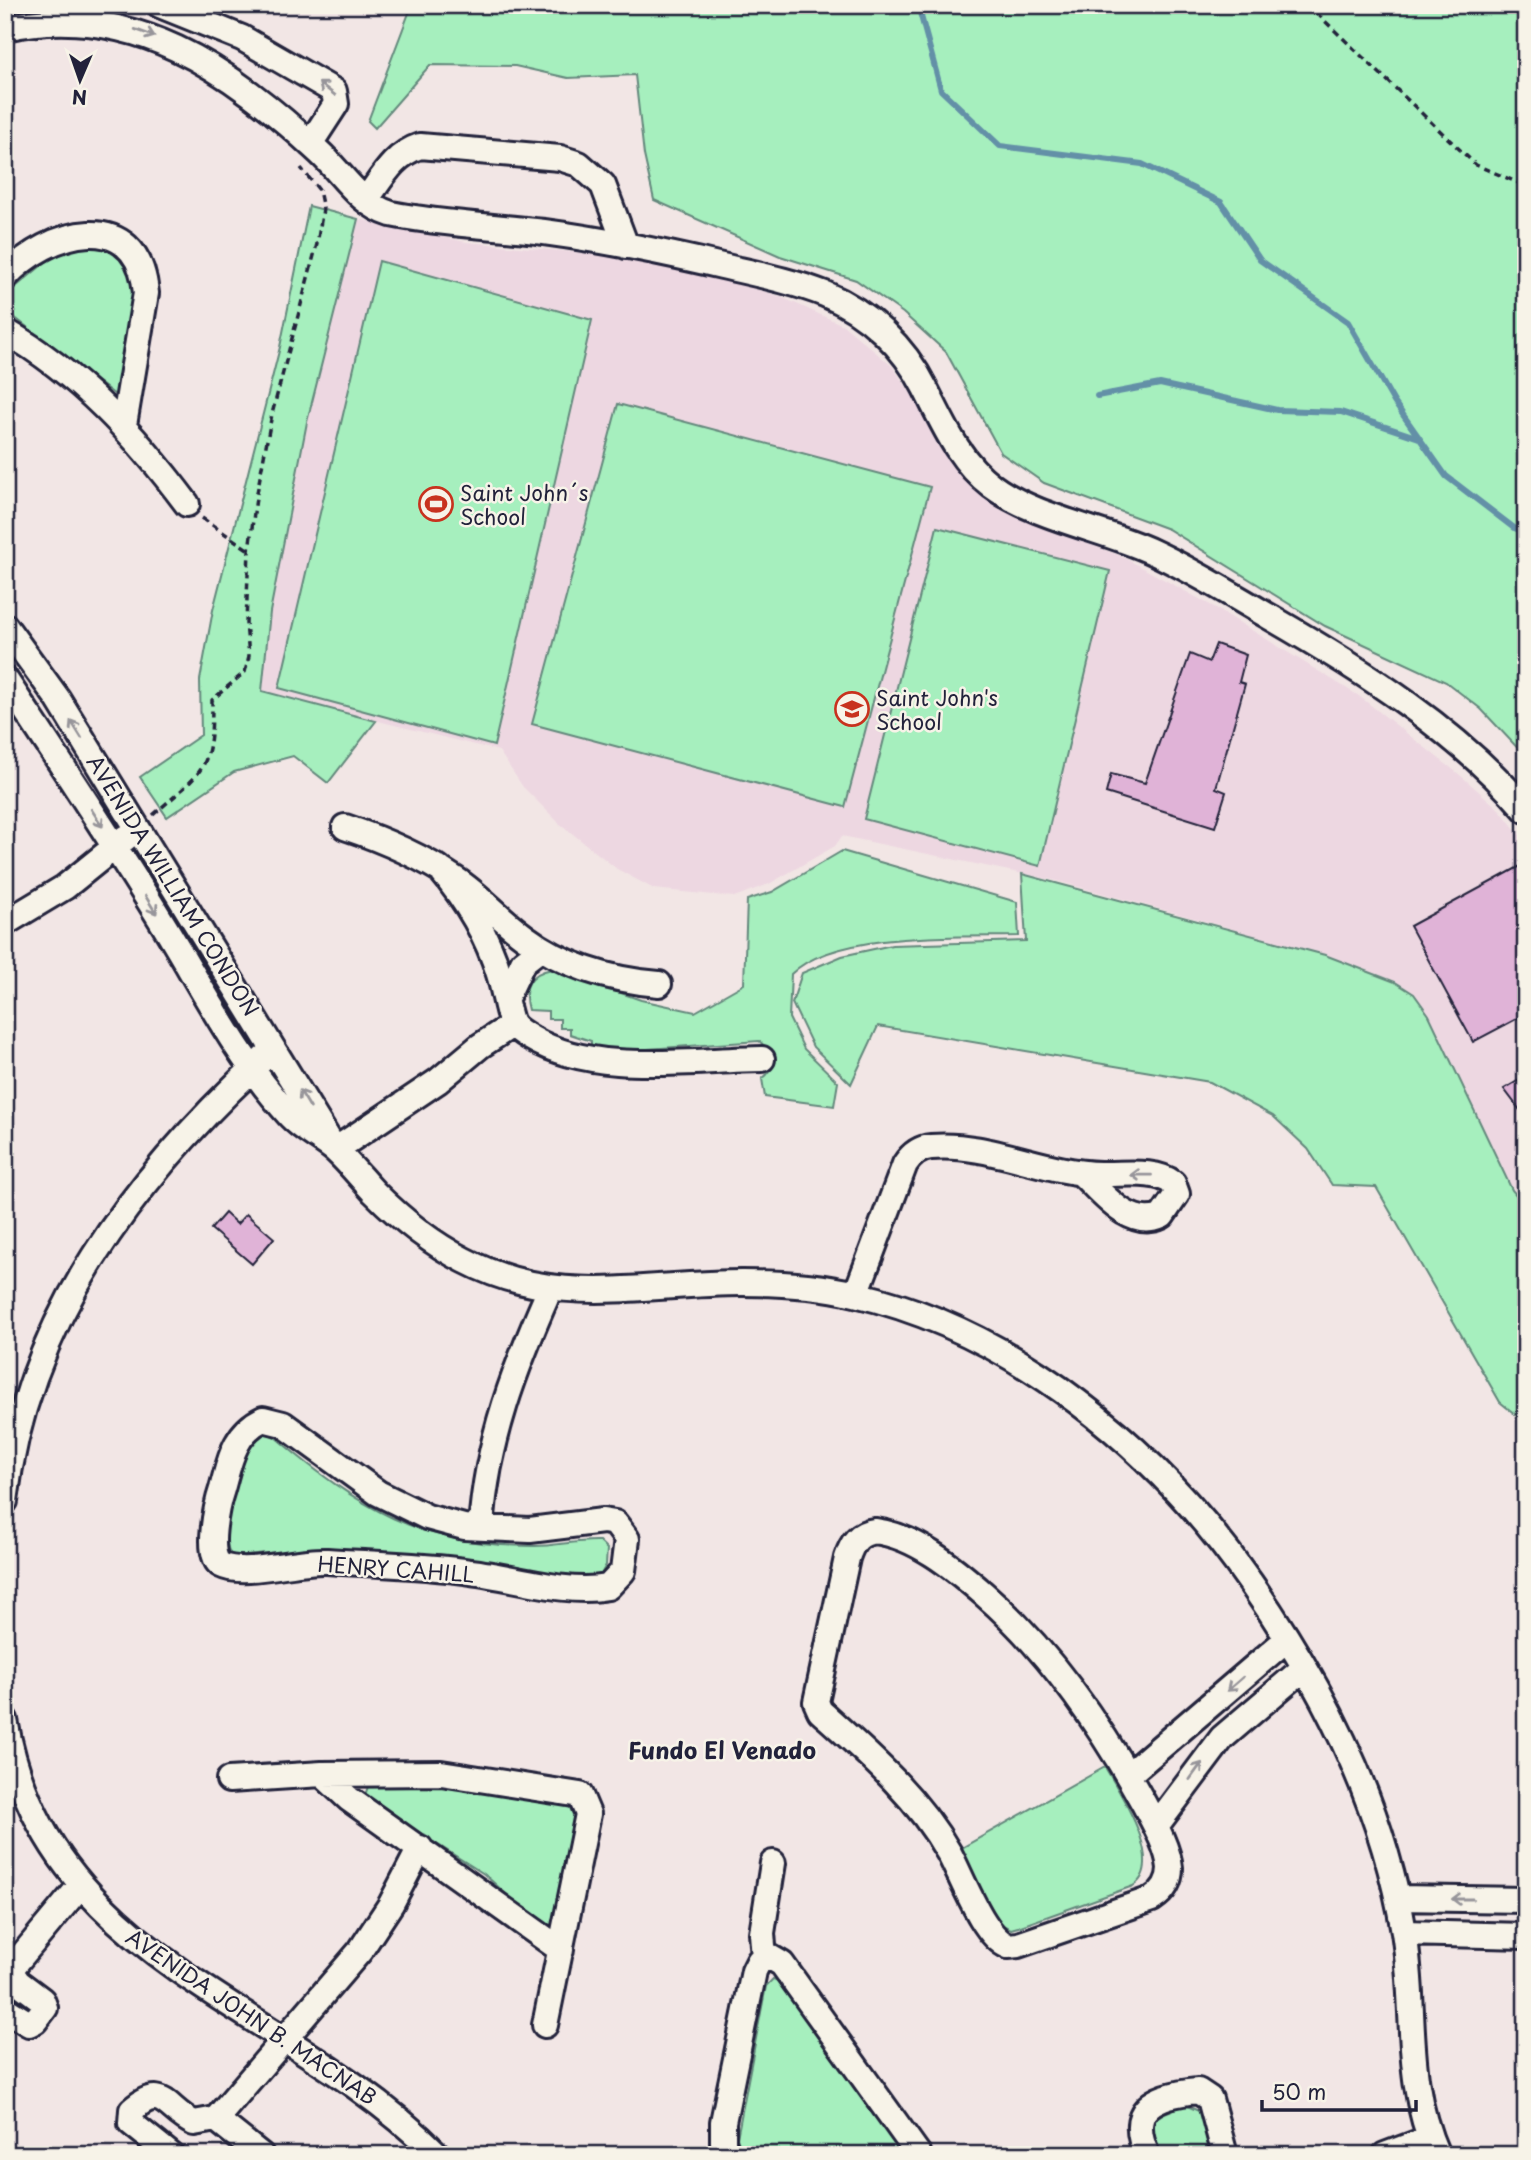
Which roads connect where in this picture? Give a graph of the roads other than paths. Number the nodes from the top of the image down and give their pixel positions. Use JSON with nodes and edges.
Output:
{"nodes":[{"id":1,"x":160,"y":5,"type":"edge"},
{"id":2,"x":5,"y":28,"type":"edge"},
{"id":3,"x":305,"y":154,"type":"junction"},
{"id":4,"x":366,"y":201,"type":"junction"},
{"id":5,"x":626,"y":246,"type":"junction"},
{"id":6,"x":5,"y":277,"type":"edge"},
{"id":7,"x":5,"y":331,"type":"edge"},
{"id":8,"x":124,"y":425,"type":"junction"},
{"id":9,"x":187,"y":504,"type":"road end"},
{"id":10,"x":5,"y":626,"type":"edge"},
{"id":11,"x":5,"y":679,"type":"edge"},
{"id":12,"x":1524,"y":807,"type":"edge"},
{"id":13,"x":345,"y":827,"type":"dead end"},
{"id":14,"x":139,"y":828,"type":"junction"},
{"id":15,"x":116,"y":847,"type":"junction"},
{"id":16,"x":439,"y":868,"type":"junction"},
{"id":17,"x":5,"y":923,"type":"edge"},
{"id":18,"x":541,"y":948,"type":"junction"},
{"id":19,"x":659,"y":984,"type":"dead end"},
{"id":20,"x":506,"y":998,"type":"junction"},
{"id":21,"x":512,"y":1025,"type":"junction"},
{"id":22,"x":274,"y":1048,"type":"junction"},
{"id":23,"x":762,"y":1059,"type":"dead end"},
{"id":24,"x":252,"y":1069,"type":"junction"},
{"id":25,"x":335,"y":1150,"type":"junction"},
{"id":26,"x":1082,"y":1174,"type":"dead end"},
{"id":27,"x":551,"y":1289,"type":"junction"},
{"id":28,"x":856,"y":1294,"type":"junction"},
{"id":29,"x":5,"y":1501,"type":"edge"},
{"id":30,"x":481,"y":1527,"type":"junction"},
{"id":31,"x":1287,"y":1639,"type":"junction"},
{"id":32,"x":1304,"y":1668,"type":"junction"},
{"id":33,"x":5,"y":1720,"type":"edge"},
{"id":34,"x":322,"y":1774,"type":"junction"},
{"id":35,"x":1128,"y":1775,"type":"junction"},
{"id":36,"x":229,"y":1780,"type":"dead end"},
{"id":37,"x":1156,"y":1826,"type":"junction"},
{"id":38,"x":420,"y":1848,"type":"junction"},
{"id":39,"x":773,"y":1863,"type":"dead end"},
{"id":40,"x":80,"y":1886,"type":"junction"},
{"id":41,"x":1398,"y":1899,"type":"junction"},
{"id":42,"x":1526,"y":1900,"type":"edge"},
{"id":43,"x":1405,"y":1933,"type":"junction"},
{"id":44,"x":1526,"y":1937,"type":"edge"},
{"id":45,"x":561,"y":1950,"type":"junction"},
{"id":46,"x":764,"y":1958,"type":"junction"},
{"id":47,"x":8,"y":1966,"type":"edge"},
{"id":48,"x":5,"y":2009,"type":"edge"},
{"id":49,"x":545,"y":2025,"type":"dead end"},
{"id":50,"x":285,"y":2038,"type":"junction"},
{"id":51,"x":216,"y":2119,"type":"junction"},
{"id":52,"x":1433,"y":2146,"type":"edge"},
{"id":53,"x":171,"y":2155,"type":"edge"},
{"id":54,"x":261,"y":2155,"type":"edge"},
{"id":55,"x":438,"y":2155,"type":"edge"},
{"id":56,"x":727,"y":2155,"type":"edge"},
{"id":57,"x":919,"y":2155,"type":"edge"},
{"id":58,"x":1147,"y":2155,"type":"edge"},
{"id":59,"x":1225,"y":2155,"type":"edge"},
{"id":60,"x":1385,"y":2155,"type":"edge"}],
"edges":[{"from":3,"to":1,"type":"street","one_way":true},
{"from":2,"to":3,"type":"street","one_way":true},
{"from":3,"to":4,"type":"street"},
{"from":4,"to":5,"type":"street"},
{"from":4,"to":5,"type":"street"},
{"from":5,"to":12,"type":"street"},
{"from":6,"to":8,"type":"street"},
{"from":7,"to":8,"type":"street"},
{"from":8,"to":9,"type":"street"},
{"from":14,"to":10,"type":"street","name":"AVENIDA WILLIAM CONDON","one_way":true},
{"from":11,"to":15,"type":"street","name":"AVENIDA WILLIAM CONDON","one_way":true},
{"from":13,"to":16,"type":"street"},
{"from":14,"to":15,"type":"street"},
{"from":14,"to":22,"type":"street","name":"AVENIDA WILLIAM CONDON"},
{"from":15,"to":17,"type":"street"},
{"from":15,"to":24,"type":"street","name":"AVENIDA WILLIAM CONDON","one_way":true},
{"from":16,"to":18,"type":"street"},
{"from":16,"to":20,"type":"street"},
{"from":18,"to":19,"type":"street"},
{"from":18,"to":20,"type":"street"},
{"from":20,"to":21,"type":"street"},
{"from":21,"to":23,"type":"street"},
{"from":21,"to":25,"type":"street"},
{"from":22,"to":24,"type":"street"},
{"from":25,"to":22,"type":"street","name":"AVENIDA WILLIAM CONDON","one_way":true},
{"from":24,"to":25,"type":"street","name":"AVENIDA WILLIAM CONDON"},
{"from":24,"to":29,"type":"street"},
{"from":25,"to":27,"type":"street","name":"AVENIDA WILLIAM CONDON"},
{"from":26,"to":28,"type":"street"},
{"from":27,"to":28,"type":"street","name":"AVENIDA WILLIAM CONDON"},
{"from":27,"to":30,"type":"street"},
{"from":28,"to":31,"type":"street","name":"AVENIDA WILLIAM CONDON"},
{"from":30,"to":30,"type":"street","name":"HENRY CAHILL"},
{"from":31,"to":32,"type":"street","name":"AVENIDA WILLIAM CONDON"},
{"from":31,"to":35,"type":"street","one_way":true},
{"from":37,"to":32,"type":"street","one_way":true},
{"from":32,"to":41,"type":"street","name":"AVENIDA WILLIAM CONDON"},
{"from":33,"to":40,"type":"street","name":"AVENIDA JOHN B. MACNAB"},
{"from":34,"to":36,"type":"street"},
{"from":34,"to":38,"type":"street"},
{"from":34,"to":45,"type":"street"},
{"from":35,"to":37,"type":"street"},
{"from":35,"to":37,"type":"street"},
{"from":38,"to":45,"type":"street"},
{"from":38,"to":50,"type":"street"},
{"from":39,"to":46,"type":"street"},
{"from":40,"to":47,"type":"street"},
{"from":40,"to":50,"type":"street","name":"AVENIDA JOHN B. MACNAB"},
{"from":42,"to":41,"type":"street","one_way":true},
{"from":41,"to":43,"type":"street","name":"AVENIDA WILLIAM CONDON"},
{"from":43,"to":44,"type":"street"},
{"from":43,"to":52,"type":"street","name":"AVENIDA WILLIAM CONDON"},
{"from":45,"to":49,"type":"street"},
{"from":46,"to":56,"type":"street"},
{"from":46,"to":57,"type":"street"},
{"from":47,"to":48,"type":"street"},
{"from":50,"to":51,"type":"street"},
{"from":50,"to":55,"type":"street","name":"AVENIDA JOHN B. MACNAB"},
{"from":51,"to":53,"type":"street"},
{"from":51,"to":54,"type":"street"},
{"from":52,"to":60,"type":"street"},
{"from":58,"to":59,"type":"street"}]}
